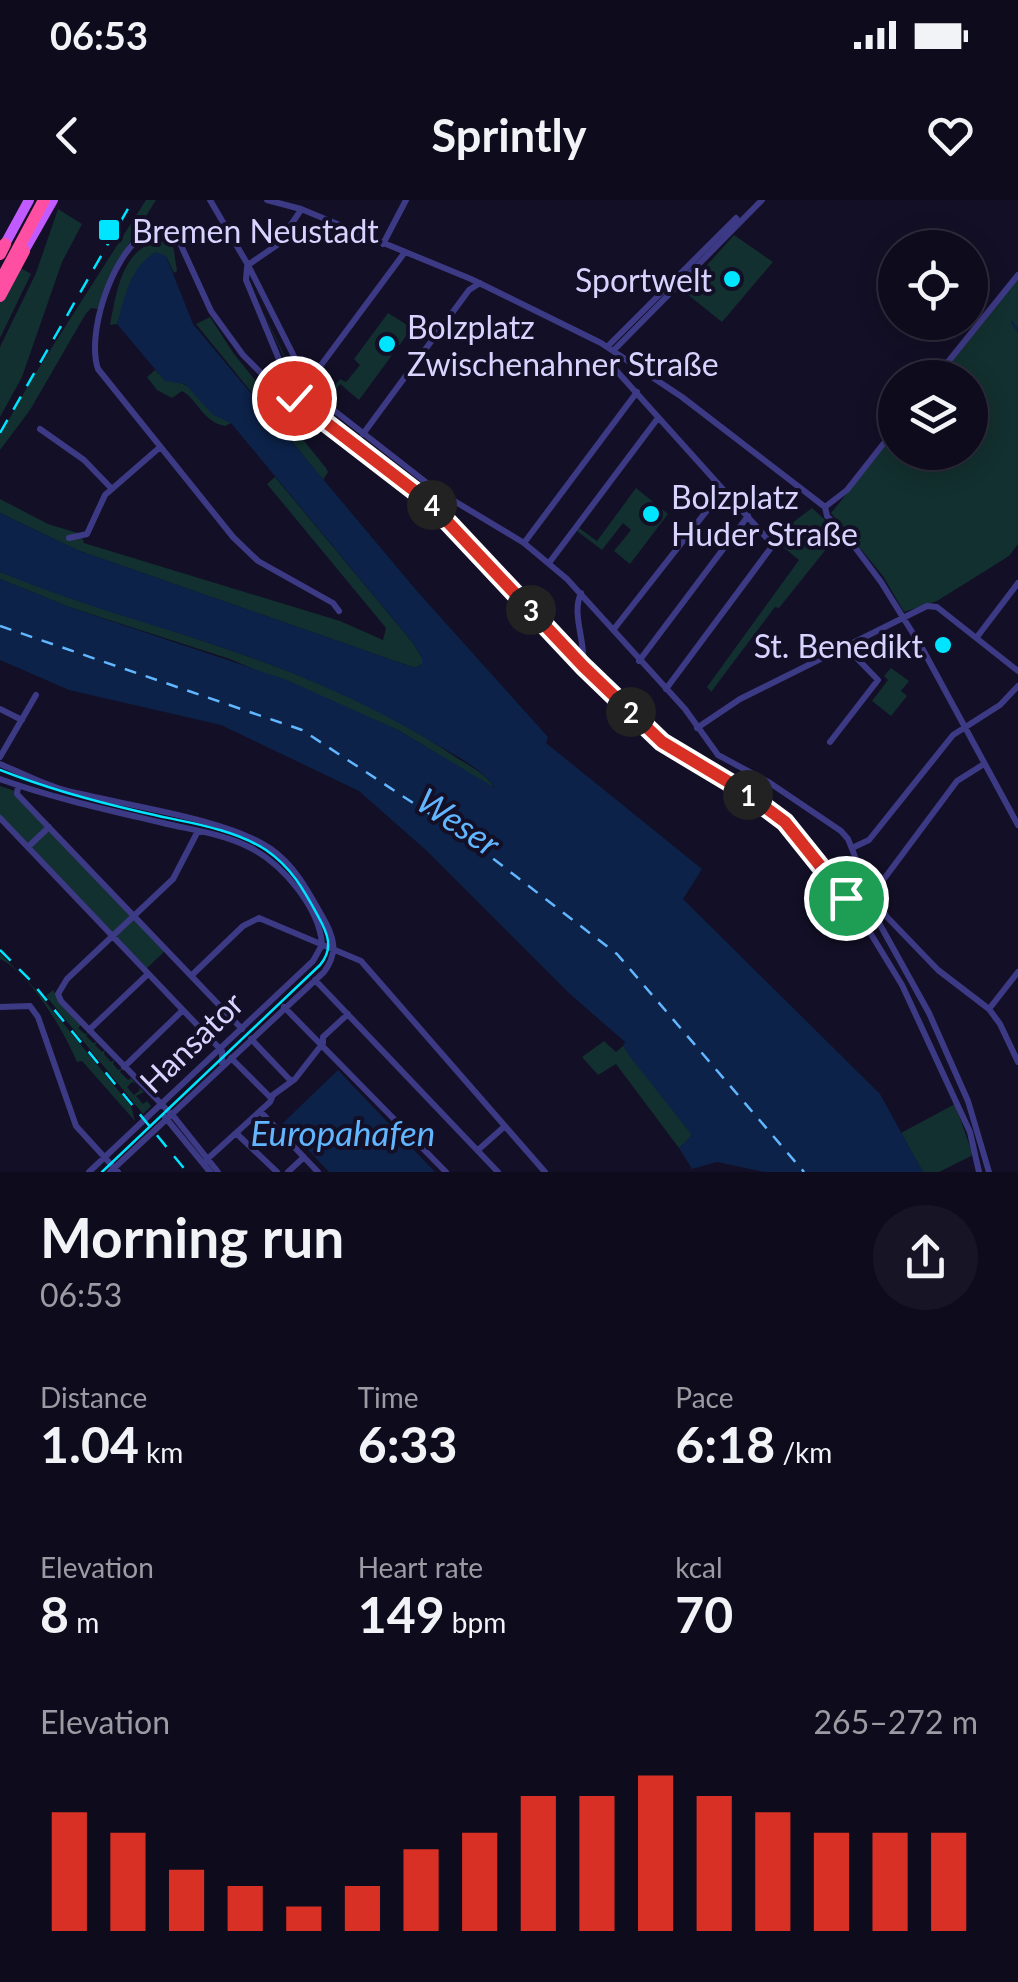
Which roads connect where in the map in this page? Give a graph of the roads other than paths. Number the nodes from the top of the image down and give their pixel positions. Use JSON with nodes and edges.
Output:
{"nodes":[{"id":1,"x":29,"y":200,"type":"edge"},
{"id":2,"x":41,"y":200,"type":"edge"},
{"id":3,"x":53,"y":200,"type":"edge"},
{"id":4,"x":267,"y":200,"type":"edge"},
{"id":5,"x":406,"y":200,"type":"edge"},
{"id":6,"x":762,"y":200,"type":"edge"},
{"id":7,"x":212,"y":201,"type":"edge"},
{"id":8,"x":301,"y":209,"type":"junction"},
{"id":9,"x":3,"y":241,"type":"edge"},
{"id":10,"x":383,"y":244,"type":"junction"},
{"id":11,"x":24,"y":251,"type":"junction"},
{"id":12,"x":404,"y":252,"type":"junction"},
{"id":13,"x":248,"y":266,"type":"junction"},
{"id":14,"x":0,"y":268,"type":"edge"},
{"id":15,"x":1018,"y":275,"type":"edge"},
{"id":16,"x":471,"y":279,"type":"junction"},
{"id":17,"x":0,"y":282,"type":"edge"},
{"id":18,"x":480,"y":283,"type":"junction"},
{"id":19,"x":469,"y":290,"type":"junction"},
{"id":20,"x":0,"y":296,"type":"edge"},
{"id":21,"x":610,"y":348,"type":"junction"},
{"id":22,"x":950,"y":360,"type":"edge"},
{"id":23,"x":614,"y":368,"type":"dead end"},
{"id":24,"x":306,"y":384,"type":"junction"},
{"id":25,"x":636,"y":392,"type":"junction"},
{"id":26,"x":288,"y":394,"type":"junction"},
{"id":27,"x":658,"y":418,"type":"junction"},
{"id":28,"x":40,"y":428,"type":"dead end"},
{"id":29,"x":364,"y":434,"type":"junction"},
{"id":30,"x":160,"y":448,"type":"junction"},
{"id":31,"x":878,"y":451,"type":"edge"},
{"id":32,"x":112,"y":489,"type":"junction"},
{"id":33,"x":723,"y":490,"type":"junction"},
{"id":34,"x":825,"y":508,"type":"junction"},
{"id":35,"x":748,"y":516,"type":"junction"},
{"id":36,"x":69,"y":538,"type":"dead end"},
{"id":37,"x":524,"y":543,"type":"junction"},
{"id":38,"x":549,"y":563,"type":"junction"},
{"id":39,"x":1018,"y":584,"type":"edge"},
{"id":40,"x":581,"y":593,"type":"junction"},
{"id":41,"x":339,"y":611,"type":"dead end"},
{"id":42,"x":902,"y":618,"type":"junction"},
{"id":43,"x":614,"y":628,"type":"junction"},
{"id":44,"x":977,"y":637,"type":"junction"},
{"id":45,"x":845,"y":646,"type":"junction"},
{"id":46,"x":639,"y":661,"type":"junction"},
{"id":47,"x":583,"y":666,"type":"junction"},
{"id":48,"x":1018,"y":670,"type":"edge"},
{"id":49,"x":1018,"y":686,"type":"edge"},
{"id":50,"x":666,"y":690,"type":"junction"},
{"id":51,"x":36,"y":695,"type":"dead end"},
{"id":52,"x":0,"y":709,"type":"edge"},
{"id":53,"x":22,"y":720,"type":"junction"},
{"id":54,"x":697,"y":728,"type":"junction"},
{"id":55,"x":964,"y":729,"type":"junction"},
{"id":56,"x":830,"y":742,"type":"dead end"},
{"id":57,"x":0,"y":761,"type":"edge"},
{"id":58,"x":984,"y":764,"type":"junction"},
{"id":59,"x":0,"y":779,"type":"edge"},
{"id":60,"x":21,"y":786,"type":"junction"},
{"id":61,"x":0,"y":818,"type":"edge"},
{"id":62,"x":1018,"y":825,"type":"edge"},
{"id":63,"x":49,"y":827,"type":"junction"},
{"id":64,"x":198,"y":831,"type":"junction"},
{"id":65,"x":28,"y":848,"type":"junction"},
{"id":66,"x":852,"y":848,"type":"junction"},
{"id":67,"x":872,"y":894,"type":"junction"},
{"id":68,"x":134,"y":915,"type":"junction"},
{"id":69,"x":112,"y":936,"type":"junction"},
{"id":70,"x":322,"y":945,"type":"junction"},
{"id":71,"x":335,"y":950,"type":"junction"},
{"id":72,"x":1018,"y":972,"type":"edge"},
{"id":73,"x":148,"y":974,"type":"junction"},
{"id":74,"x":192,"y":976,"type":"junction"},
{"id":75,"x":315,"y":980,"type":"junction"},
{"id":76,"x":910,"y":980,"type":"junction"},
{"id":77,"x":902,"y":985,"type":"junction"},
{"id":78,"x":0,"y":1007,"type":"edge"},
{"id":79,"x":284,"y":1007,"type":"junction"},
{"id":80,"x":989,"y":1009,"type":"junction"},
{"id":81,"x":183,"y":1010,"type":"junction"},
{"id":82,"x":348,"y":1014,"type":"junction"},
{"id":83,"x":242,"y":1028,"type":"junction"},
{"id":84,"x":89,"y":1030,"type":"junction"},
{"id":85,"x":251,"y":1039,"type":"junction"},
{"id":86,"x":323,"y":1043,"type":"junction"},
{"id":87,"x":220,"y":1049,"type":"junction"},
{"id":88,"x":231,"y":1058,"type":"junction"},
{"id":89,"x":1018,"y":1062,"type":"edge"},
{"id":90,"x":124,"y":1066,"type":"junction"},
{"id":91,"x":218,"y":1070,"type":"junction"},
{"id":92,"x":292,"y":1082,"type":"junction"},
{"id":93,"x":272,"y":1098,"type":"junction"},
{"id":94,"x":160,"y":1106,"type":"junction"},
{"id":95,"x":260,"y":1111,"type":"junction"},
{"id":96,"x":168,"y":1117,"type":"junction"},
{"id":97,"x":505,"y":1126,"type":"junction"},
{"id":98,"x":236,"y":1133,"type":"junction"},
{"id":99,"x":478,"y":1150,"type":"junction"},
{"id":100,"x":304,"y":1157,"type":"junction"},
{"id":101,"x":106,"y":1158,"type":"junction"},
{"id":102,"x":205,"y":1160,"type":"junction"},
{"id":103,"x":114,"y":1171,"type":"edge"},
{"id":104,"x":314,"y":1171,"type":"edge"},
{"id":105,"x":89,"y":1172,"type":"edge"},
{"id":106,"x":210,"y":1172,"type":"edge"},
{"id":107,"x":218,"y":1172,"type":"edge"},
{"id":108,"x":276,"y":1172,"type":"edge"},
{"id":109,"x":288,"y":1172,"type":"edge"},
{"id":110,"x":446,"y":1172,"type":"edge"},
{"id":111,"x":498,"y":1172,"type":"edge"},
{"id":112,"x":544,"y":1172,"type":"edge"},
{"id":113,"x":980,"y":1172,"type":"edge"},
{"id":114,"x":989,"y":1172,"type":"edge"}],
"edges":[{"from":1,"to":9,"type":"main road"},
{"from":2,"to":14,"type":"highway","bridge":true},
{"from":2,"to":17,"type":"highway","bridge":true},
{"from":3,"to":11,"type":"main road"},
{"from":4,"to":8,"type":"street"},
{"from":5,"to":10,"type":"street"},
{"from":6,"to":21,"type":"street"},
{"from":7,"to":13,"type":"street"},
{"from":8,"to":10,"type":"street"},
{"from":8,"to":13,"type":"street"},
{"from":9,"to":11,"type":"main road"},
{"from":10,"to":12,"type":"street"},
{"from":11,"to":20,"type":"highway"},
{"from":12,"to":16,"type":"street"},
{"from":12,"to":24,"type":"street"},
{"from":13,"to":24,"type":"street"},
{"from":13,"to":26,"type":"street"},
{"from":15,"to":22,"type":"street"},
{"from":16,"to":18,"type":"street"},
{"from":16,"to":19,"type":"street"},
{"from":18,"to":19,"type":"street"},
{"from":18,"to":21,"type":"street"},
{"from":19,"to":29,"type":"street"},
{"from":21,"to":34,"type":"street"},
{"from":23,"to":25,"type":"street"},
{"from":24,"to":29,"type":"street"},
{"from":25,"to":27,"type":"street"},
{"from":25,"to":37,"type":"street"},
{"from":26,"to":30,"type":"street"},
{"from":26,"to":47,"type":"street"},
{"from":27,"to":33,"type":"street"},
{"from":27,"to":38,"type":"street"},
{"from":28,"to":32,"type":"street"},
{"from":29,"to":37,"type":"street"},
{"from":30,"to":32,"type":"street"},
{"from":30,"to":41,"type":"street"},
{"from":31,"to":34,"type":"street"},
{"from":32,"to":36,"type":"street"},
{"from":33,"to":35,"type":"street"},
{"from":33,"to":43,"type":"street"},
{"from":34,"to":42,"type":"street"},
{"from":35,"to":46,"type":"street"},
{"from":35,"to":50,"type":"street"},
{"from":37,"to":38,"type":"street"},
{"from":38,"to":40,"type":"street"},
{"from":39,"to":44,"type":"street"},
{"from":40,"to":43,"type":"street"},
{"from":40,"to":47,"type":"street"},
{"from":42,"to":44,"type":"street"},
{"from":42,"to":45,"type":"street"},
{"from":42,"to":55,"type":"street"},
{"from":43,"to":46,"type":"street"},
{"from":44,"to":48,"type":"street"},
{"from":45,"to":54,"type":"street"},
{"from":45,"to":56,"type":"street"},
{"from":46,"to":50,"type":"street"},
{"from":47,"to":77,"type":"street"},
{"from":49,"to":55,"type":"street"},
{"from":50,"to":54,"type":"street"},
{"from":51,"to":53,"type":"street"},
{"from":52,"to":53,"type":"street"},
{"from":53,"to":57,"type":"street"},
{"from":54,"to":66,"type":"street"},
{"from":55,"to":58,"type":"street"},
{"from":55,"to":66,"type":"street"},
{"from":57,"to":71,"type":"street"},
{"from":58,"to":62,"type":"street"},
{"from":58,"to":67,"type":"street"},
{"from":59,"to":60,"type":"street"},
{"from":60,"to":63,"type":"street"},
{"from":60,"to":64,"type":"street"},
{"from":61,"to":65,"type":"street"},
{"from":63,"to":65,"type":"street"},
{"from":63,"to":68,"type":"street"},
{"from":64,"to":68,"type":"street"},
{"from":64,"to":70,"type":"street"},
{"from":65,"to":69,"type":"street"},
{"from":66,"to":67,"type":"street"},
{"from":67,"to":76,"type":"street"},
{"from":67,"to":80,"type":"street"},
{"from":68,"to":69,"type":"street"},
{"from":68,"to":74,"type":"street"},
{"from":69,"to":73,"type":"street"},
{"from":69,"to":84,"type":"street"},
{"from":70,"to":71,"type":"street"},
{"from":70,"to":74,"type":"street"},
{"from":70,"to":83,"type":"street","name":"Hansator"},
{"from":71,"to":75,"type":"street","name":"Hansator"},
{"from":71,"to":97,"type":"street"},
{"from":72,"to":80,"type":"street"},
{"from":73,"to":81,"type":"street"},
{"from":73,"to":84,"type":"street"},
{"from":74,"to":83,"type":"street"},
{"from":75,"to":79,"type":"street","name":"Hansator"},
{"from":75,"to":82,"type":"street"},
{"from":76,"to":77,"type":"street"},
{"from":76,"to":114,"type":"street"},
{"from":77,"to":113,"type":"street"},
{"from":78,"to":101,"type":"street"},
{"from":79,"to":85,"type":"street","name":"Hansator"},
{"from":79,"to":86,"type":"street"},
{"from":80,"to":89,"type":"street"},
{"from":81,"to":87,"type":"street"},
{"from":81,"to":90,"type":"street"},
{"from":82,"to":86,"type":"street"},
{"from":82,"to":99,"type":"street"},
{"from":83,"to":87,"type":"street","name":"Hansator"},
{"from":84,"to":90,"type":"street"},
{"from":85,"to":88,"type":"street","name":"Hansator"},
{"from":85,"to":92,"type":"street"},
{"from":86,"to":92,"type":"street"},
{"from":86,"to":110,"type":"street"},
{"from":87,"to":91,"type":"street"},
{"from":87,"to":94,"type":"street","name":"Hansator"},
{"from":88,"to":91,"type":"street","name":"Hansator"},
{"from":88,"to":93,"type":"street"},
{"from":90,"to":94,"type":"street"},
{"from":91,"to":96,"type":"street","name":"Hansator"},
{"from":92,"to":93,"type":"street"},
{"from":93,"to":95,"type":"street"},
{"from":94,"to":96,"type":"street"},
{"from":94,"to":101,"type":"street","name":"Hansator"},
{"from":95,"to":98,"type":"street"},
{"from":95,"to":100,"type":"street"},
{"from":96,"to":102,"type":"street"},
{"from":96,"to":103,"type":"street","name":"Hansator"},
{"from":97,"to":99,"type":"street"},
{"from":97,"to":112,"type":"street"},
{"from":98,"to":102,"type":"street"},
{"from":98,"to":108,"type":"street"},
{"from":99,"to":111,"type":"street"},
{"from":100,"to":104,"type":"street"},
{"from":100,"to":109,"type":"street"},
{"from":101,"to":103,"type":"street"},
{"from":101,"to":105,"type":"street","name":"Hansator"},
{"from":102,"to":106,"type":"street"},
{"from":102,"to":107,"type":"street"}]}
